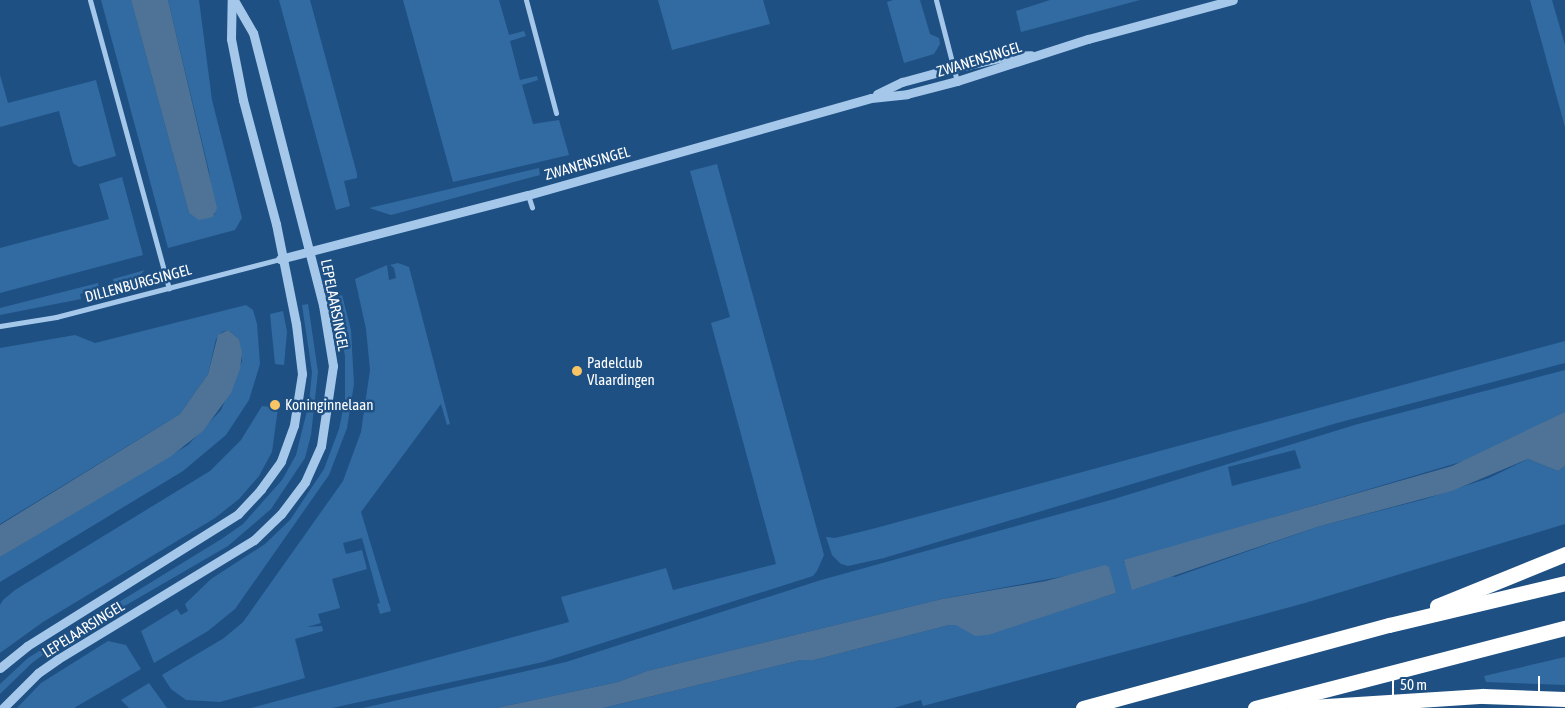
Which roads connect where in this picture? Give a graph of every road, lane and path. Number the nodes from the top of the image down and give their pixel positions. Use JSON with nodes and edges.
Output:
{"nodes":[{"id":1,"x":90,"y":0,"type":"edge"},
{"id":2,"x":233,"y":0,"type":"edge"},
{"id":3,"x":526,"y":0,"type":"edge"},
{"id":4,"x":936,"y":0,"type":"edge"},
{"id":5,"x":1233,"y":0,"type":"edge"},
{"id":6,"x":1036,"y":55,"type":"junction"},
{"id":7,"x":954,"y":68,"type":"junction"},
{"id":8,"x":957,"y":81,"type":"junction"},
{"id":9,"x":870,"y":98,"type":"junction"},
{"id":10,"x":556,"y":113,"type":"dead end"},
{"id":11,"x":528,"y":195,"type":"junction"},
{"id":12,"x":532,"y":208,"type":"dead end"},
{"id":13,"x":310,"y":251,"type":"junction"},
{"id":14,"x":280,"y":259,"type":"junction"},
{"id":15,"x":169,"y":288,"type":"junction"},
{"id":16,"x":0,"y":326,"type":"edge"},
{"id":17,"x":1565,"y":554,"type":"edge"},
{"id":18,"x":1565,"y":583,"type":"edge"},
{"id":19,"x":1389,"y":625,"type":"junction"},
{"id":20,"x":1565,"y":628,"type":"edge"},
{"id":21,"x":0,"y":668,"type":"edge"},
{"id":22,"x":1565,"y":699,"type":"edge"},
{"id":23,"x":3,"y":708,"type":"edge"},
{"id":24,"x":1083,"y":708,"type":"edge"},
{"id":25,"x":1255,"y":708,"type":"edge"},
{"id":26,"x":1295,"y":708,"type":"edge"}],
"edges":[{"from":1,"to":15,"type":"street"},
{"from":2,"to":13,"type":"street","name":"LEPELAARSINGEL"},
{"from":2,"to":14,"type":"street","name":"LEPELAARSINGEL"},
{"from":3,"to":10,"type":"street"},
{"from":4,"to":7,"type":"street"},
{"from":5,"to":6,"type":"street","name":"ZWANENSINGEL"},
{"from":6,"to":7,"type":"street","name":"ZWANENSINGEL"},
{"from":6,"to":8,"type":"street","name":"ZWANENSINGEL"},
{"from":7,"to":8,"type":"street"},
{"from":7,"to":9,"type":"street","name":"ZWANENSINGEL"},
{"from":8,"to":9,"type":"street","name":"ZWANENSINGEL"},
{"from":9,"to":11,"type":"street","name":"ZWANENSINGEL"},
{"from":11,"to":12,"type":"street"},
{"from":11,"to":13,"type":"street","name":"ZWANENSINGEL"},
{"from":13,"to":14,"type":"street","name":"ZWANENSINGEL"},
{"from":13,"to":23,"type":"street","name":"LEPELAARSINGEL"},
{"from":14,"to":15,"type":"street","name":"DILLENBURGSINGEL"},
{"from":14,"to":21,"type":"street","name":"LEPELAARSINGEL"},
{"from":15,"to":16,"type":"street","name":"DILLENBURGSINGEL"},
{"from":17,"to":19,"type":"highway"},
{"from":18,"to":19,"type":"highway"},
{"from":19,"to":24,"type":"highway"},
{"from":20,"to":25,"type":"highway"},
{"from":22,"to":26,"type":"highway"}]}
